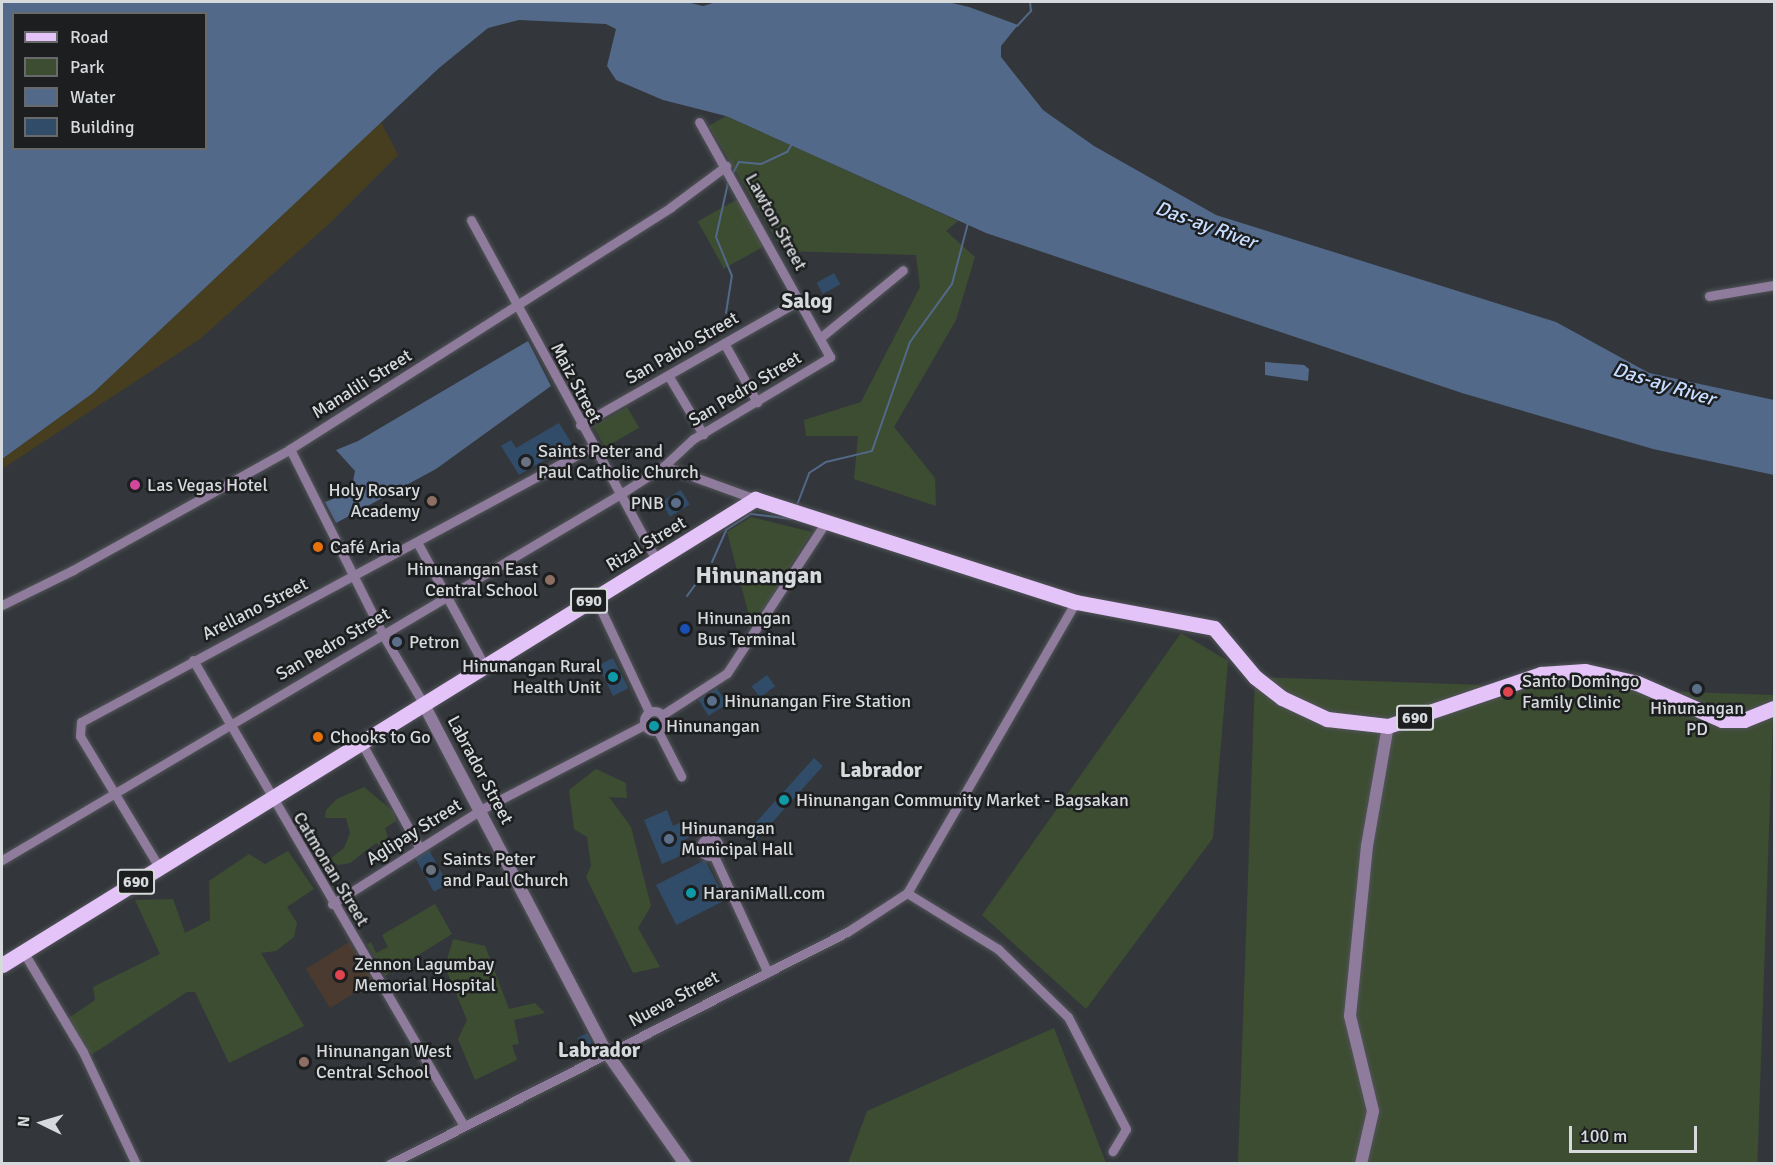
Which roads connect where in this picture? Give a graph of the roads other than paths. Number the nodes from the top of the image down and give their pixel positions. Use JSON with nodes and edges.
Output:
{"nodes":[{"id":1,"x":699,"y":122,"type":"dead end"},
{"id":2,"x":726,"y":166,"type":"junction"},
{"id":3,"x":471,"y":220,"type":"dead end"},
{"id":4,"x":903,"y":270,"type":"dead end"},
{"id":5,"x":1774,"y":285,"type":"edge"},
{"id":6,"x":1710,"y":296,"type":"dead end"},
{"id":7,"x":800,"y":300,"type":"junction"},
{"id":8,"x":516,"y":307,"type":"junction"},
{"id":9,"x":820,"y":338,"type":"junction"},
{"id":10,"x":723,"y":343,"type":"junction"},
{"id":11,"x":830,"y":357,"type":"joint"},
{"id":12,"x":668,"y":375,"type":"junction"},
{"id":13,"x":757,"y":402,"type":"junction"},
{"id":14,"x":580,"y":426,"type":"junction"},
{"id":15,"x":703,"y":434,"type":"junction"},
{"id":16,"x":592,"y":447,"type":"junction"},
{"id":17,"x":290,"y":449,"type":"junction"},
{"id":18,"x":664,"y":466,"type":"junction"},
{"id":19,"x":619,"y":495,"type":"junction"},
{"id":20,"x":755,"y":499,"type":"junction"},
{"id":21,"x":825,"y":523,"type":"junction"},
{"id":22,"x":417,"y":542,"type":"junction"},
{"id":23,"x":656,"y":560,"type":"junction"},
{"id":24,"x":353,"y":577,"type":"junction"},
{"id":25,"x":446,"y":596,"type":"junction"},
{"id":26,"x":595,"y":597,"type":"junction"},
{"id":27,"x":1076,"y":602,"type":"junction"},
{"id":28,"x":2,"y":605,"type":"edge"},
{"id":29,"x":383,"y":635,"type":"junction"},
{"id":30,"x":193,"y":660,"type":"junction"},
{"id":31,"x":484,"y":665,"type":"junction"},
{"id":32,"x":423,"y":703,"type":"junction"},
{"id":33,"x":1774,"y":708,"type":"edge"},
{"id":34,"x":649,"y":712,"type":"junction"},
{"id":35,"x":662,"y":715,"type":"junction"},
{"id":36,"x":226,"y":723,"type":"junction"},
{"id":37,"x":644,"y":726,"type":"junction"},
{"id":38,"x":1388,"y":726,"type":"junction"},
{"id":39,"x":658,"y":731,"type":"junction"},
{"id":40,"x":362,"y":742,"type":"junction"},
{"id":41,"x":681,"y":776,"type":"dead end"},
{"id":42,"x":116,"y":793,"type":"junction"},
{"id":43,"x":271,"y":799,"type":"junction"},
{"id":44,"x":482,"y":809,"type":"junction"},
{"id":45,"x":419,"y":847,"type":"junction"},
{"id":46,"x":714,"y":856,"type":"dead end"},
{"id":47,"x":2,"y":860,"type":"edge"},
{"id":48,"x":159,"y":867,"type":"junction"},
{"id":49,"x":907,"y":893,"type":"junction"},
{"id":50,"x":332,"y":904,"type":"junction"},
{"id":51,"x":24,"y":953,"type":"junction"},
{"id":52,"x":2,"y":965,"type":"edge"},
{"id":53,"x":766,"y":969,"type":"junction"},
{"id":54,"x":607,"y":1053,"type":"junction"},
{"id":55,"x":463,"y":1124,"type":"junction"},
{"id":56,"x":1113,"y":1151,"type":"dead end"},
{"id":57,"x":136,"y":1164,"type":"edge"},
{"id":58,"x":390,"y":1164,"type":"edge"},
{"id":59,"x":685,"y":1164,"type":"edge"},
{"id":60,"x":1360,"y":1164,"type":"edge"}],
"edges":[{"from":1,"to":2,"type":"street","name":"Lawton Street"},
{"from":2,"to":7,"type":"street","name":"Lawton Street"},
{"from":2,"to":8,"type":"street","name":"Manalili Street"},
{"from":3,"to":8,"type":"street","name":"Maiz Street"},
{"from":4,"to":9,"type":"street"},
{"from":5,"to":6,"type":"street"},
{"from":7,"to":9,"type":"street","name":"Lawton Street"},
{"from":7,"to":10,"type":"street","name":"San Pablo Street"},
{"from":8,"to":14,"type":"street","name":"Maiz Street"},
{"from":8,"to":17,"type":"street","name":"Manalili Street"},
{"from":9,"to":11,"type":"street","name":"Lawton Street"},
{"from":10,"to":12,"type":"street","name":"San Pablo Street"},
{"from":10,"to":13,"type":"street"},
{"from":11,"to":13,"type":"street","name":"San Pedro Street"},
{"from":12,"to":14,"type":"street","name":"San Pablo Street"},
{"from":12,"to":15,"type":"street"},
{"from":13,"to":15,"type":"street","name":"San Pedro Street"},
{"from":14,"to":16,"type":"street","name":"Maiz Street"},
{"from":15,"to":18,"type":"street","name":"San Pedro Street"},
{"from":16,"to":19,"type":"street","name":"Maiz Street"},
{"from":16,"to":22,"type":"street","name":"Arellano Street"},
{"from":17,"to":24,"type":"street","name":"Labrador Street"},
{"from":17,"to":28,"type":"street","name":"Manalili Street"},
{"from":18,"to":19,"type":"street","name":"San Pedro Street"},
{"from":18,"to":20,"type":"street"},
{"from":19,"to":23,"type":"street","name":"Maiz Street"},
{"from":19,"to":25,"type":"street","name":"San Pedro Street"},
{"from":20,"to":21,"type":"main road","number":"690"},
{"from":20,"to":23,"type":"main road","name":"Rizal Street","number":"690"},
{"from":21,"to":27,"type":"main road","number":"690"},
{"from":21,"to":35,"type":"street"},
{"from":22,"to":24,"type":"street","name":"Arellano Street"},
{"from":22,"to":25,"type":"street"},
{"from":23,"to":26,"type":"main road","name":"Rizal Street","number":"690"},
{"from":24,"to":29,"type":"street","name":"Labrador Street"},
{"from":24,"to":30,"type":"street","name":"Arellano Street"},
{"from":25,"to":29,"type":"street","name":"San Pedro Street"},
{"from":25,"to":31,"type":"street"},
{"from":26,"to":31,"type":"main road","name":"Rizal Street","number":"690"},
{"from":26,"to":34,"type":"street"},
{"from":27,"to":38,"type":"main road","number":"690"},
{"from":27,"to":49,"type":"street"},
{"from":29,"to":32,"type":"street","name":"Labrador Street"},
{"from":29,"to":36,"type":"street","name":"San Pedro Street"},
{"from":30,"to":36,"type":"street","name":"Catmonan Street"},
{"from":30,"to":42,"type":"street","name":"Arellano Street"},
{"from":31,"to":32,"type":"main road","name":"Rizal Street","number":"690"},
{"from":32,"to":40,"type":"main road","name":"Rizal Street","number":"690"},
{"from":32,"to":44,"type":"street","name":"Labrador Street"},
{"from":33,"to":38,"type":"main road","number":"690"},
{"from":34,"to":35,"type":"street"},
{"from":34,"to":37,"type":"street"},
{"from":35,"to":39,"type":"street"},
{"from":36,"to":42,"type":"street","name":"San Pedro Street"},
{"from":36,"to":43,"type":"street","name":"Catmonan Street"},
{"from":37,"to":39,"type":"street"},
{"from":37,"to":44,"type":"street","name":"Aglipay Street"},
{"from":38,"to":60,"type":"street"},
{"from":39,"to":41,"type":"street"},
{"from":40,"to":43,"type":"main road","name":"Rizal Street","number":"690"},
{"from":40,"to":45,"type":"street"},
{"from":42,"to":47,"type":"street","name":"San Pedro Street"},
{"from":42,"to":48,"type":"street","name":"Arellano Street"},
{"from":43,"to":48,"type":"main road","number":"690"},
{"from":43,"to":50,"type":"street","name":"Catmonan Street"},
{"from":44,"to":45,"type":"street","name":"Aglipay Street"},
{"from":44,"to":54,"type":"street","name":"Labrador Street"},
{"from":45,"to":50,"type":"street","name":"Aglipay Street"},
{"from":46,"to":53,"type":"street"},
{"from":48,"to":51,"type":"main road","number":"690"},
{"from":49,"to":53,"type":"street","name":"Nueva Street"},
{"from":49,"to":56,"type":"street"},
{"from":50,"to":55,"type":"street","name":"Catmonan Street"},
{"from":51,"to":52,"type":"main road","number":"690"},
{"from":51,"to":57,"type":"street"},
{"from":53,"to":54,"type":"street","name":"Nueva Street"},
{"from":54,"to":55,"type":"street","name":"Nueva Street"},
{"from":54,"to":59,"type":"street","name":"Labrador Street"},
{"from":55,"to":58,"type":"street","name":"Nueva Street"}]}
